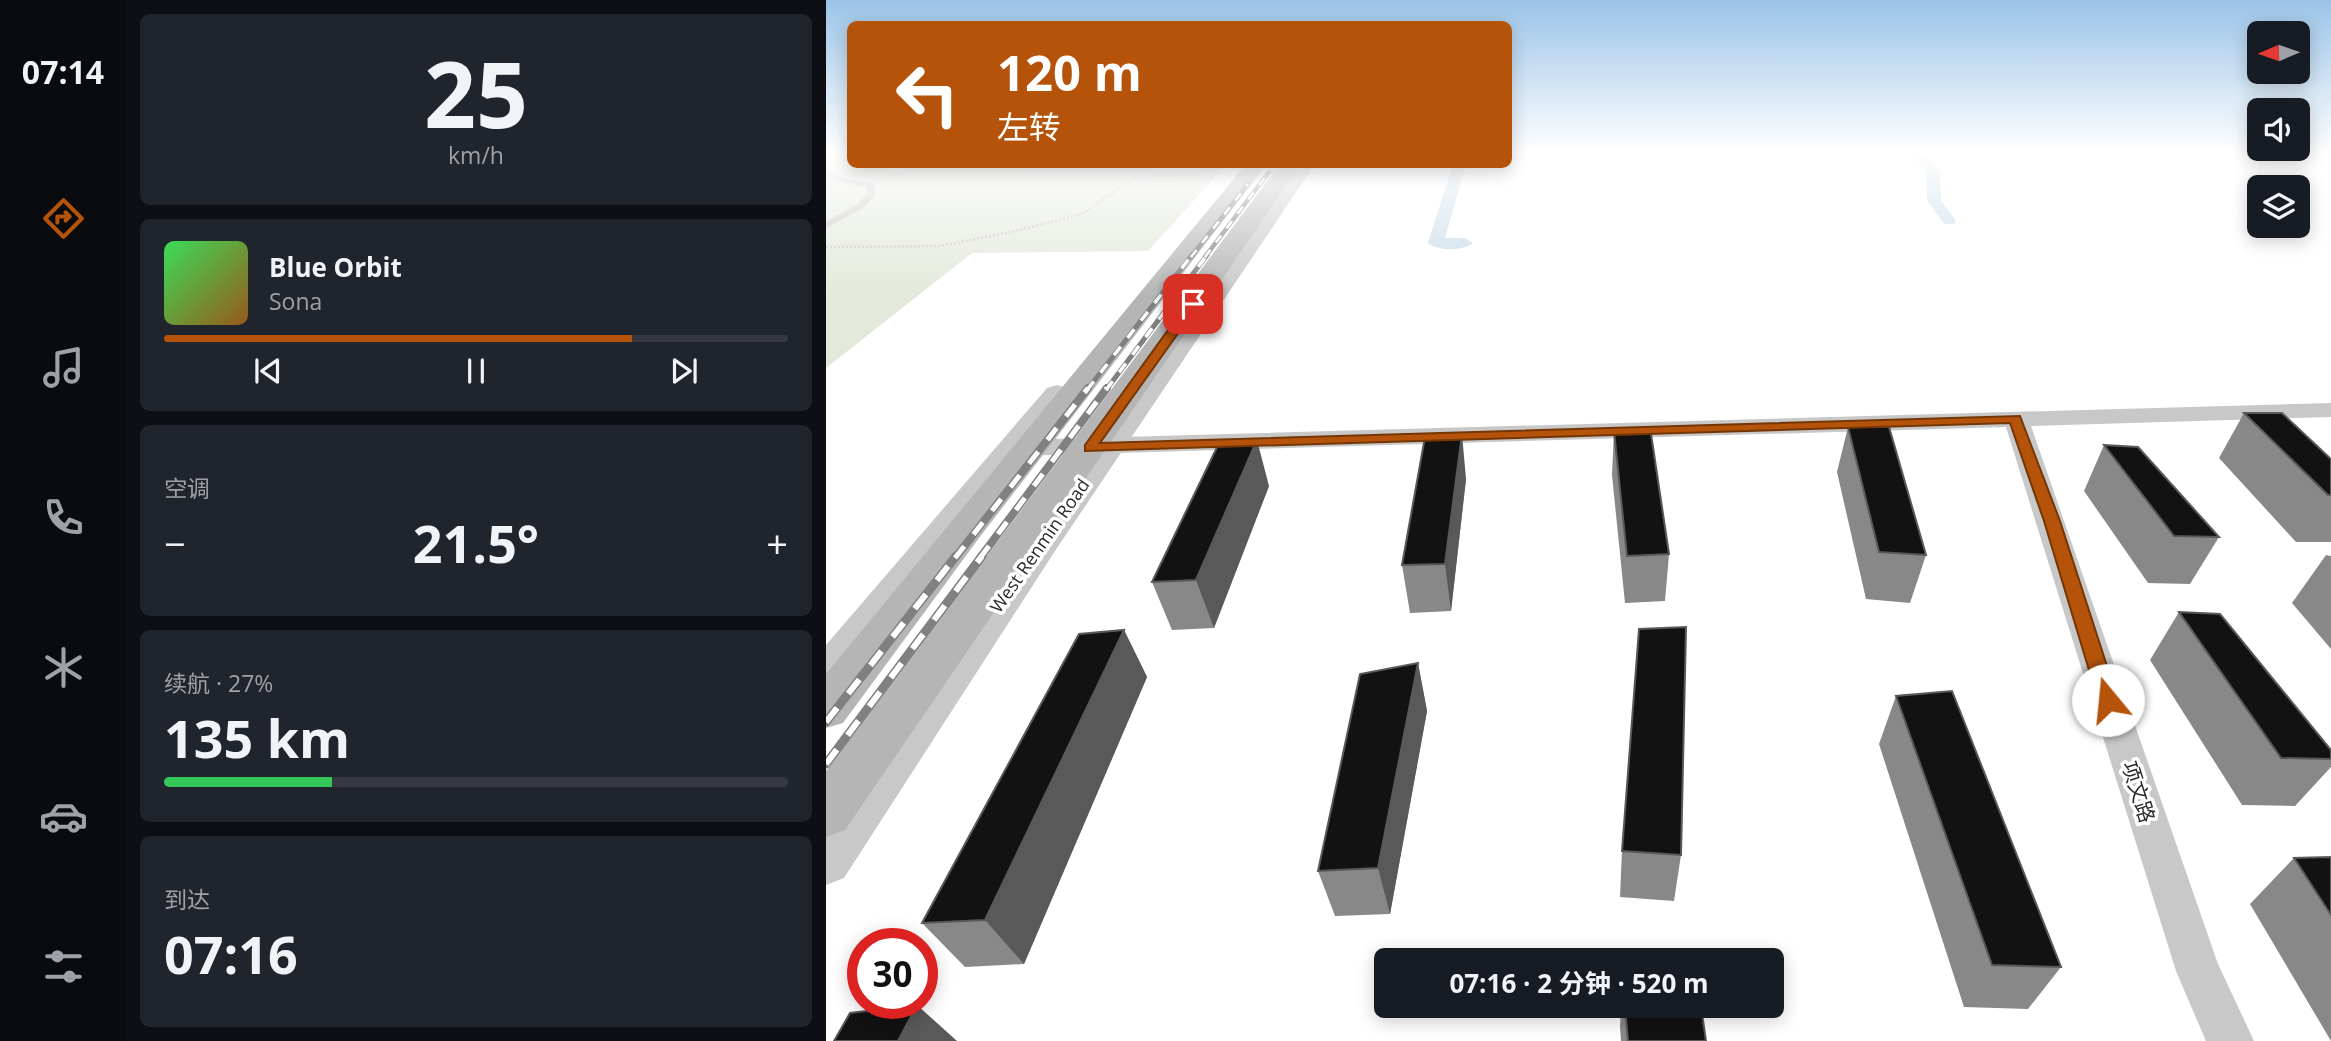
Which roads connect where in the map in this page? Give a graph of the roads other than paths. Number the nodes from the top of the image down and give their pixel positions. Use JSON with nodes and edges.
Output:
{"nodes":[{"id":1,"x":865,"y":201,"type":"edge"},
{"id":2,"x":1218,"y":201,"type":"edge"},
{"id":3,"x":1227,"y":201,"type":"edge"},
{"id":4,"x":1266,"y":201,"type":"edge"},
{"id":5,"x":1279,"y":201,"type":"edge"},
{"id":6,"x":826,"y":225,"type":"edge"},
{"id":7,"x":2331,"y":410,"type":"edge"},
{"id":8,"x":2015,"y":419,"type":"junction"},
{"id":9,"x":1100,"y":447,"type":"junction"},
{"id":10,"x":1021,"y":448,"type":"junction"},
{"id":11,"x":826,"y":674,"type":"edge"},
{"id":12,"x":826,"y":709,"type":"edge"},
{"id":13,"x":826,"y":813,"type":"edge"},
{"id":14,"x":826,"y":861,"type":"edge"},
{"id":15,"x":2230,"y":1041,"type":"edge"}],
"edges":[{"from":1,"to":6,"type":"lane"},
{"from":2,"to":10,"type":"street"},
{"from":3,"to":10,"type":"main road"},
{"from":4,"to":9,"type":"main road","name":"West Renmin Road"},
{"from":5,"to":9,"type":"street","name":"West Renmin Road"},
{"from":7,"to":8,"type":"street"},
{"from":8,"to":9,"type":"street"},
{"from":8,"to":15,"type":"street","name":"项文路"},
{"from":9,"to":10,"type":"street"},
{"from":9,"to":13,"type":"main road","name":"West Renmin Road"},
{"from":9,"to":14,"type":"street","name":"West Renmin Road"},
{"from":10,"to":11,"type":"street"},
{"from":10,"to":12,"type":"main road"}]}
